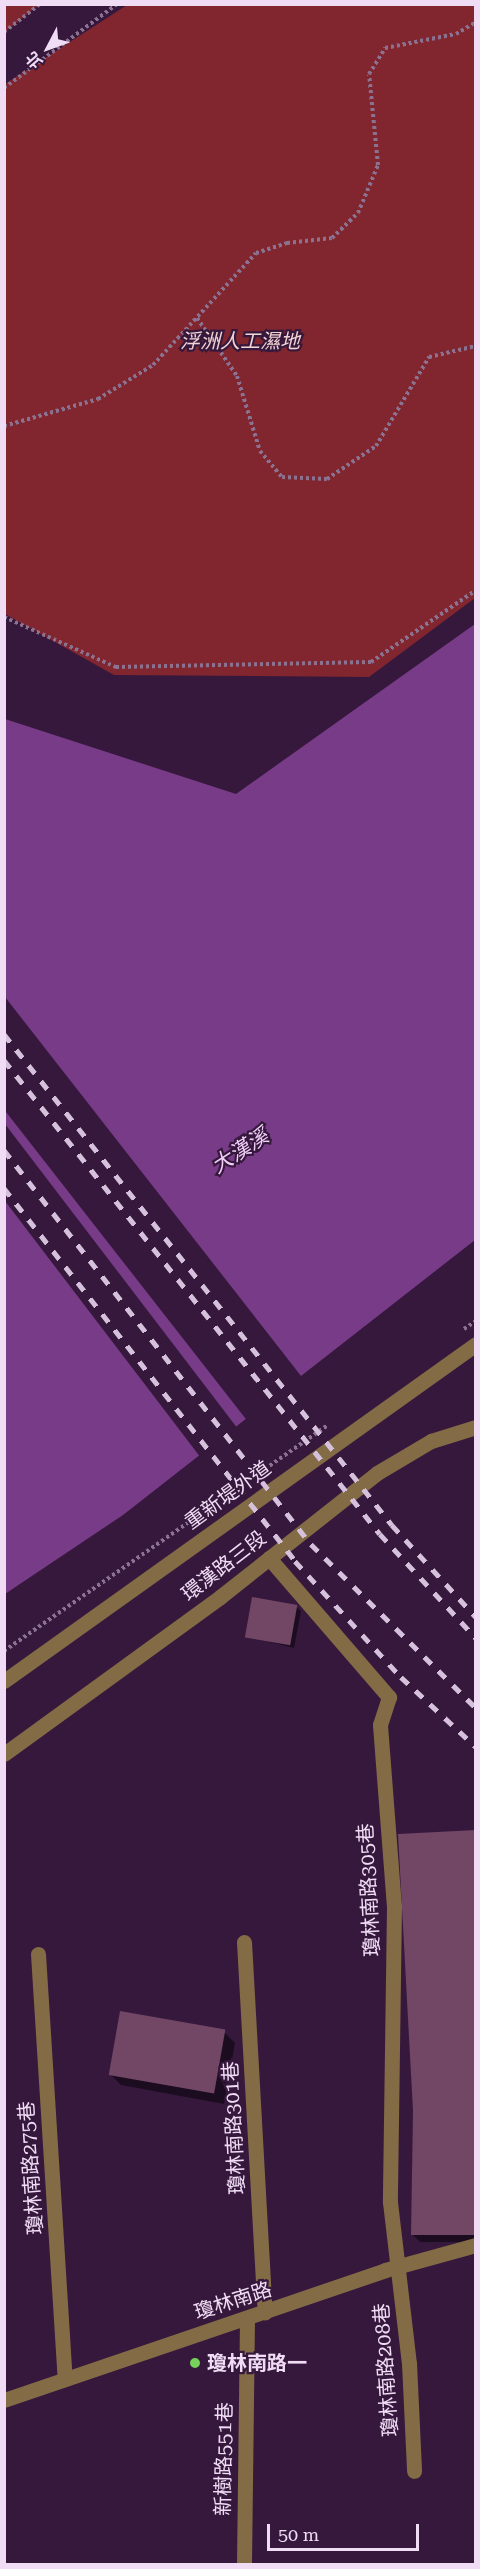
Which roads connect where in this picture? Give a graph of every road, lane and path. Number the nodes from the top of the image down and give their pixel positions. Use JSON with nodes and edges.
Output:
{"nodes":[{"id":1,"x":40,"y":4,"type":"edge"},
{"id":2,"x":117,"y":4,"type":"edge"},
{"id":3,"x":476,"y":22,"type":"edge"},
{"id":4,"x":4,"y":32,"type":"edge"},
{"id":5,"x":4,"y":88,"type":"edge"},
{"id":6,"x":196,"y":318,"type":"junction"},
{"id":7,"x":476,"y":346,"type":"edge"},
{"id":8,"x":4,"y":426,"type":"edge"},
{"id":9,"x":476,"y":590,"type":"edge"},
{"id":10,"x":4,"y":617,"type":"edge"},
{"id":11,"x":476,"y":1344,"type":"edge"},
{"id":12,"x":340,"y":1417,"type":"dead end"},
{"id":13,"x":476,"y":1427,"type":"edge"},
{"id":14,"x":269,"y":1558,"type":"junction"},
{"id":15,"x":4,"y":1652,"type":"edge"},
{"id":16,"x":4,"y":1681,"type":"edge"},
{"id":17,"x":4,"y":1754,"type":"edge"},
{"id":18,"x":244,"y":1942,"type":"dead end"},
{"id":19,"x":38,"y":1954,"type":"dead end"},
{"id":20,"x":476,"y":2245,"type":"edge"},
{"id":21,"x":398,"y":2266,"type":"junction"},
{"id":22,"x":266,"y":2312,"type":"junction"},
{"id":23,"x":247,"y":2318,"type":"junction"},
{"id":24,"x":65,"y":2379,"type":"junction"},
{"id":25,"x":4,"y":2400,"type":"edge"},
{"id":26,"x":414,"y":2471,"type":"dead end"},
{"id":27,"x":244,"y":2565,"type":"edge"}],
"edges":[{"from":1,"to":4,"type":"path"},
{"from":2,"to":5,"type":"path"},
{"from":3,"to":6,"type":"path"},
{"from":6,"to":7,"type":"path"},
{"from":6,"to":8,"type":"path"},
{"from":9,"to":10,"type":"path"},
{"from":11,"to":16,"type":"street","name":"重新堤外道"},
{"from":12,"to":15,"type":"path"},
{"from":13,"to":14,"type":"street","name":"環漢路三段"},
{"from":14,"to":17,"type":"street","name":"環漢路三段"},
{"from":14,"to":21,"type":"street","name":"瓊林南路305巷"},
{"from":18,"to":22,"type":"street","name":"瓊林南路301巷"},
{"from":19,"to":24,"type":"street","name":"瓊林南路275巷"},
{"from":20,"to":21,"type":"street","name":"瓊林南路"},
{"from":21,"to":22,"type":"street","name":"瓊林南路"},
{"from":21,"to":26,"type":"street","name":"瓊林南路208巷"},
{"from":22,"to":23,"type":"street","name":"瓊林南路"},
{"from":23,"to":24,"type":"street","name":"瓊林南路"},
{"from":23,"to":27,"type":"street","name":"新樹路551巷"},
{"from":24,"to":25,"type":"street","name":"瓊林南路"}]}
